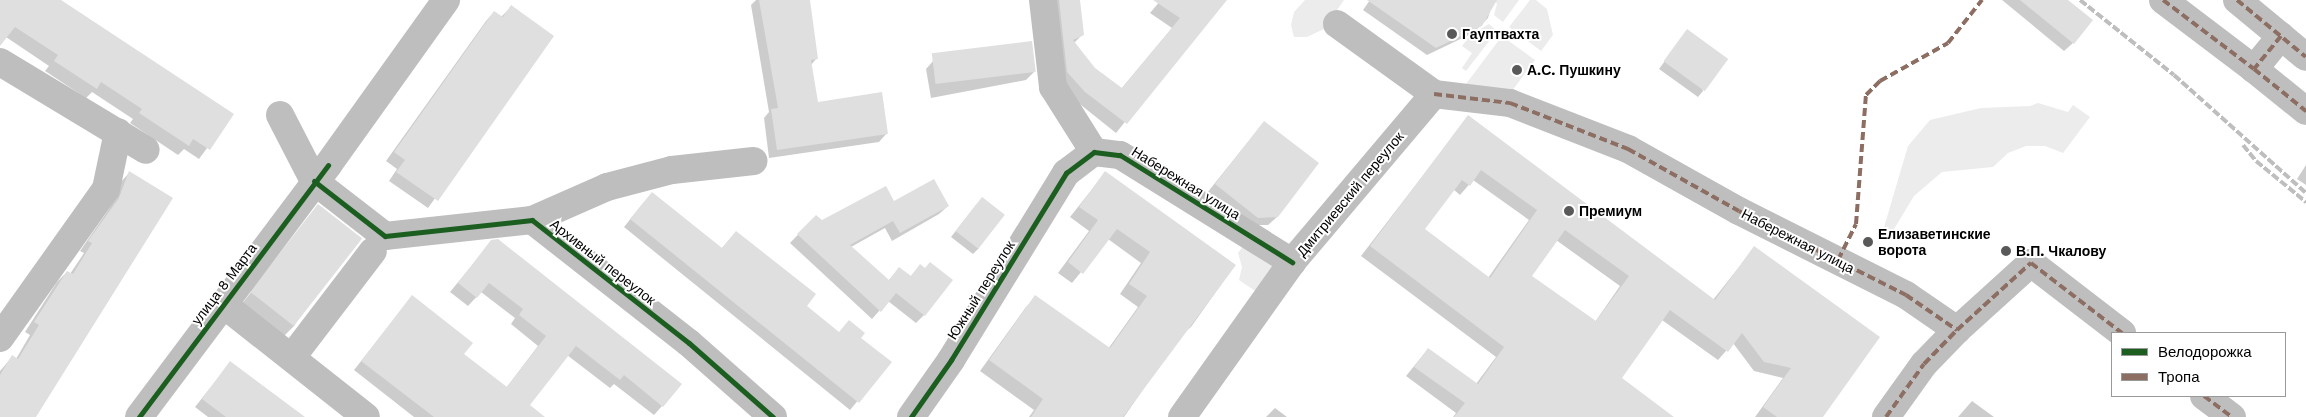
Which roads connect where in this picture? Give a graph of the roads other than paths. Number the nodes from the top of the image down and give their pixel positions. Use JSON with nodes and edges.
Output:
{"nodes":[{"id":1,"x":446,"y":0,"type":"edge"},
{"id":2,"x":1043,"y":0,"type":"edge"},
{"id":3,"x":2164,"y":0,"type":"edge"},
{"id":4,"x":2237,"y":0,"type":"edge"},
{"id":5,"x":1338,"y":24,"type":"dead end"},
{"id":6,"x":2281,"y":36,"type":"junction"},
{"id":7,"x":2306,"y":57,"type":"edge"},
{"id":8,"x":0,"y":62,"type":"edge"},
{"id":9,"x":2254,"y":68,"type":"junction"},
{"id":10,"x":1434,"y":94,"type":"junction"},
{"id":11,"x":2306,"y":111,"type":"edge"},
{"id":12,"x":280,"y":115,"type":"dead end"},
{"id":13,"x":118,"y":132,"type":"junction"},
{"id":14,"x":146,"y":150,"type":"dead end"},
{"id":15,"x":1094,"y":152,"type":"junction"},
{"id":16,"x":754,"y":161,"type":"dead end"},
{"id":17,"x":321,"y":173,"type":"junction"},
{"id":18,"x":532,"y":220,"type":"junction"},
{"id":19,"x":373,"y":251,"type":"dead end"},
{"id":20,"x":1292,"y":262,"type":"junction"},
{"id":21,"x":223,"y":304,"type":"junction"},
{"id":22,"x":1957,"y":330,"type":"junction"},
{"id":23,"x":2121,"y":332,"type":"edge"},
{"id":24,"x":0,"y":338,"type":"edge"},
{"id":25,"x":292,"y":357,"type":"junction"},
{"id":26,"x":2205,"y":397,"type":"edge"},
{"id":27,"x":139,"y":417,"type":"edge"},
{"id":28,"x":366,"y":417,"type":"edge"},
{"id":29,"x":773,"y":417,"type":"edge"},
{"id":30,"x":911,"y":417,"type":"edge"},
{"id":31,"x":1182,"y":417,"type":"edge"},
{"id":32,"x":1886,"y":417,"type":"edge"},
{"id":33,"x":2232,"y":417,"type":"edge"}],
"edges":[{"from":1,"to":17,"type":"street","name":"улица 8 Марта"},
{"from":2,"to":15,"type":"street"},
{"from":3,"to":9,"type":"street"},
{"from":4,"to":6,"type":"street"},
{"from":5,"to":10,"type":"street"},
{"from":6,"to":7,"type":"street"},
{"from":6,"to":9,"type":"street"},
{"from":8,"to":13,"type":"street"},
{"from":9,"to":11,"type":"street"},
{"from":10,"to":20,"type":"street","name":"Дмитриевский переулок"},
{"from":10,"to":22,"type":"street","name":"Набережная улица"},
{"from":12,"to":17,"type":"street"},
{"from":13,"to":14,"type":"street"},
{"from":13,"to":24,"type":"street"},
{"from":15,"to":20,"type":"street","name":"Набережная улица"},
{"from":15,"to":30,"type":"street","name":"Южный переулок"},
{"from":16,"to":18,"type":"street"},
{"from":17,"to":18,"type":"street","name":"Архивный переулок"},
{"from":17,"to":21,"type":"street","name":"улица 8 Марта"},
{"from":18,"to":29,"type":"street","name":"Архивный переулок"},
{"from":19,"to":25,"type":"street"},
{"from":20,"to":31,"type":"street","name":"Дмитриевский переулок"},
{"from":21,"to":25,"type":"street"},
{"from":21,"to":27,"type":"street","name":"улица 8 Марта"},
{"from":22,"to":23,"type":"street"},
{"from":22,"to":32,"type":"street"},
{"from":25,"to":28,"type":"street"},
{"from":26,"to":33,"type":"street"}]}
